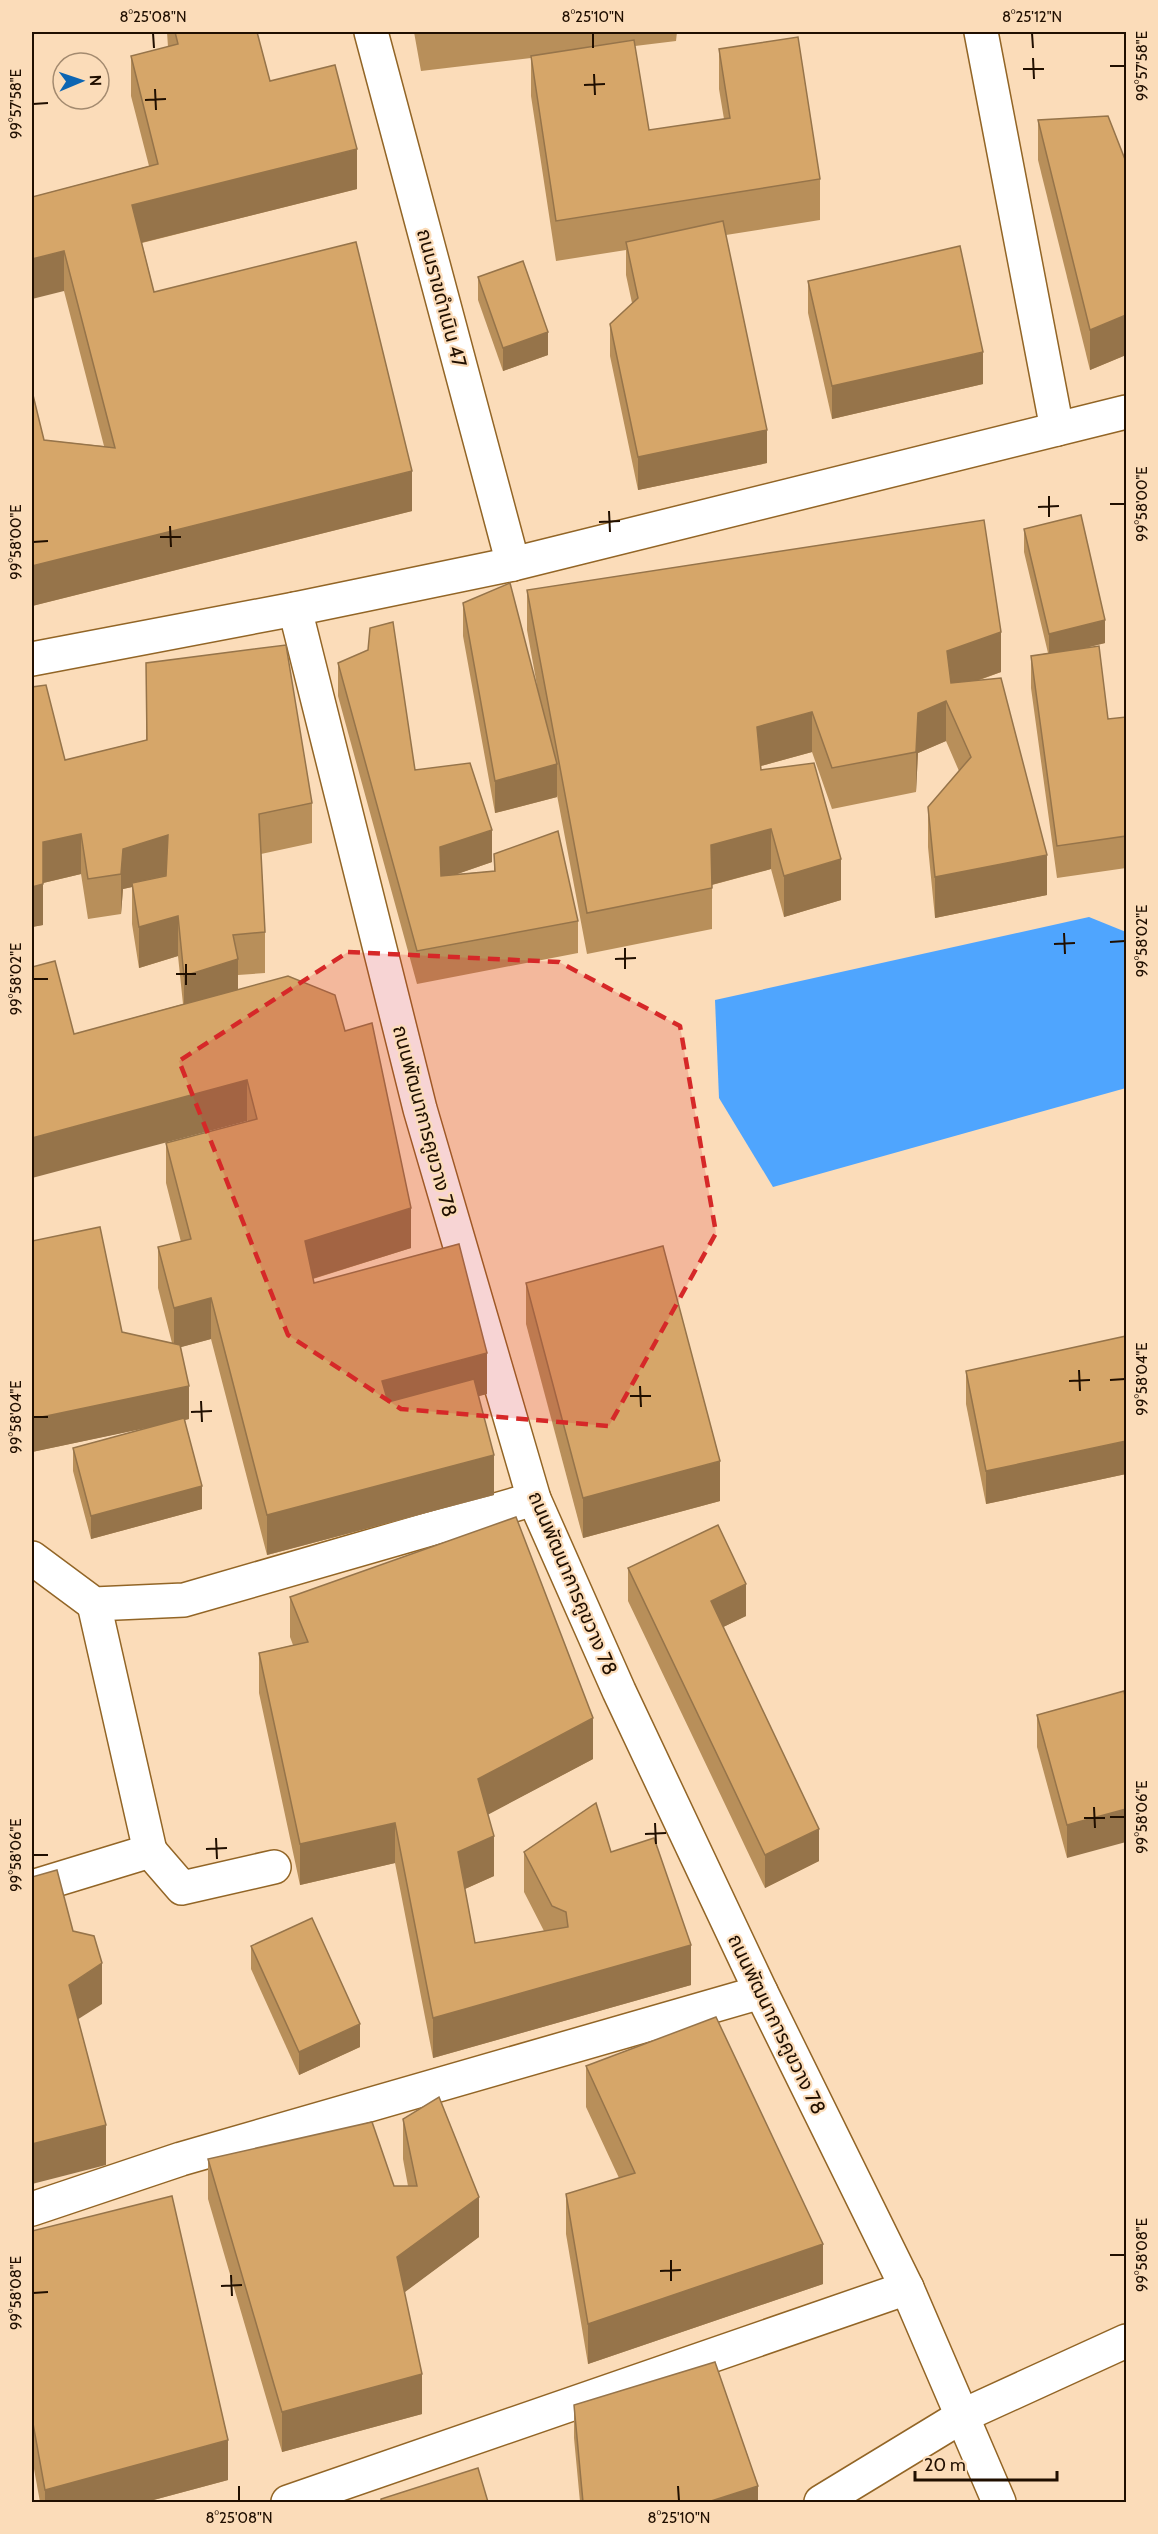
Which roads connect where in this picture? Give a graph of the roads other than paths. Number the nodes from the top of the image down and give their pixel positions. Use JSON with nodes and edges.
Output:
{"nodes":[{"id":1,"x":371,"y":32,"type":"edge"},
{"id":2,"x":981,"y":32,"type":"edge"},
{"id":3,"x":1126,"y":412,"type":"edge"},
{"id":4,"x":1057,"y":429,"type":"junction"},
{"id":5,"x":513,"y":564,"type":"junction"},
{"id":6,"x":295,"y":609,"type":"junction"},
{"id":7,"x":32,"y":659,"type":"edge"},
{"id":8,"x":534,"y":1499,"type":"junction"},
{"id":9,"x":32,"y":1558,"type":"edge"},
{"id":10,"x":94,"y":1604,"type":"junction"},
{"id":11,"x":150,"y":1851,"type":"junction"},
{"id":12,"x":274,"y":1867,"type":"dead end"},
{"id":13,"x":32,"y":1887,"type":"edge"},
{"id":14,"x":760,"y":1992,"type":"junction"},
{"id":15,"x":32,"y":2209,"type":"edge"},
{"id":16,"x":907,"y":2288,"type":"junction"},
{"id":17,"x":1126,"y":2341,"type":"edge"},
{"id":18,"x":964,"y":2415,"type":"junction"},
{"id":19,"x":288,"y":2502,"type":"edge"},
{"id":20,"x":821,"y":2502,"type":"edge"},
{"id":21,"x":999,"y":2502,"type":"edge"}],
"edges":[{"from":1,"to":5,"type":"street","name":"ถนนราขดำเนิน 47"},
{"from":2,"to":4,"type":"street"},
{"from":3,"to":4,"type":"street"},
{"from":4,"to":5,"type":"street"},
{"from":5,"to":6,"type":"street"},
{"from":6,"to":7,"type":"street"},
{"from":6,"to":8,"type":"street","name":"ถนนพัฒนาการคูขวาง 78"},
{"from":8,"to":10,"type":"street"},
{"from":8,"to":14,"type":"street","name":"ถนนพัฒนาการคูขวาง 78"},
{"from":9,"to":10,"type":"street"},
{"from":10,"to":11,"type":"street"},
{"from":11,"to":12,"type":"street"},
{"from":11,"to":13,"type":"street"},
{"from":14,"to":15,"type":"street"},
{"from":14,"to":16,"type":"street","name":"ถนนพัฒนาการคูขวาง 78"},
{"from":16,"to":18,"type":"street","name":"ถนนพัฒนาการคูขวาง 78"},
{"from":16,"to":19,"type":"street"},
{"from":17,"to":18,"type":"street"},
{"from":18,"to":20,"type":"street"},
{"from":18,"to":21,"type":"street","name":"ถนนพัฒนาการคูขวาง 78"}]}
